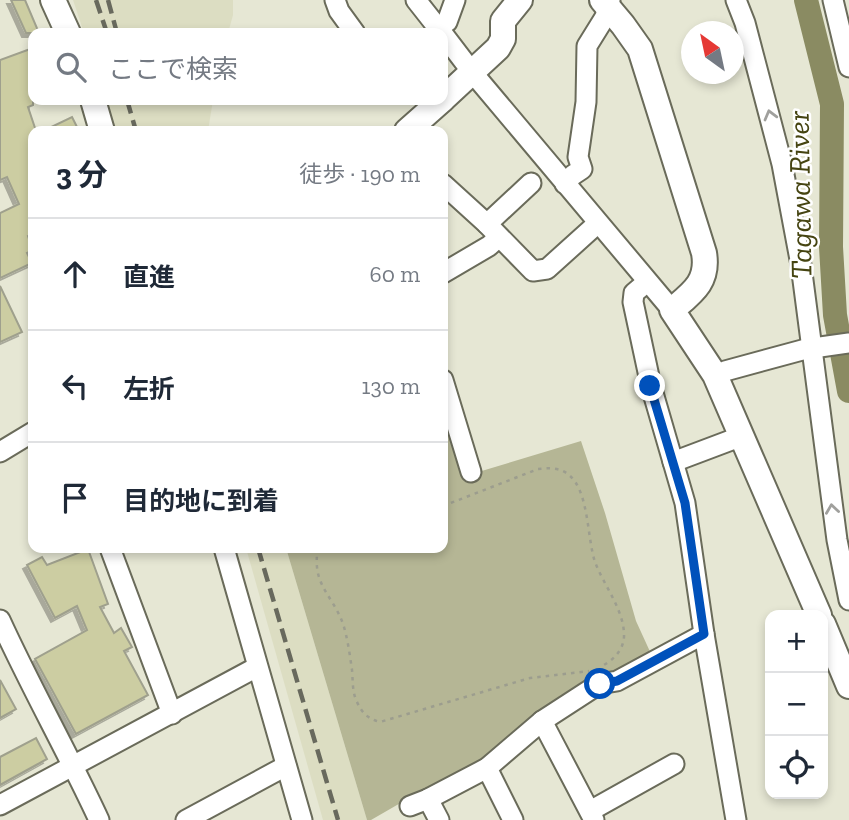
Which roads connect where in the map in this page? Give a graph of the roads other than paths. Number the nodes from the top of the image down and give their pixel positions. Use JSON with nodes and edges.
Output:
{"nodes":[{"id":1,"x":53,"y":0,"type":"edge"},
{"id":2,"x":335,"y":0,"type":"edge"},
{"id":3,"x":416,"y":0,"type":"edge"},
{"id":4,"x":455,"y":0,"type":"edge"},
{"id":5,"x":520,"y":0,"type":"edge"},
{"id":6,"x":736,"y":0,"type":"edge"},
{"id":7,"x":833,"y":0,"type":"edge"},
{"id":8,"x":607,"y":2,"type":"edge"},
{"id":9,"x":66,"y":28,"type":"edge"},
{"id":10,"x":351,"y":28,"type":"edge"},
{"id":11,"x":442,"y":28,"type":"edge"},
{"id":12,"x":445,"y":28,"type":"edge"},
{"id":13,"x":448,"y":36,"type":"edge"},
{"id":14,"x":849,"y":67,"type":"edge"},
{"id":15,"x":472,"y":72,"type":"junction"},
{"id":16,"x":448,"y":94,"type":"edge"},
{"id":17,"x":94,"y":105,"type":"edge"},
{"id":18,"x":435,"y":105,"type":"edge"},
{"id":19,"x":101,"y":126,"type":"edge"},
{"id":20,"x":412,"y":126,"type":"edge"},
{"id":21,"x":531,"y":183,"type":"dead end"},
{"id":22,"x":565,"y":184,"type":"junction"},
{"id":23,"x":448,"y":189,"type":"edge"},
{"id":24,"x":598,"y":223,"type":"junction"},
{"id":25,"x":493,"y":231,"type":"junction"},
{"id":26,"x":448,"y":270,"type":"edge"},
{"id":27,"x":647,"y":282,"type":"junction"},
{"id":28,"x":672,"y":310,"type":"junction"},
{"id":29,"x":849,"y":342,"type":"edge"},
{"id":30,"x":815,"y":349,"type":"junction"},
{"id":31,"x":715,"y":375,"type":"junction"},
{"id":32,"x":448,"y":396,"type":"edge"},
{"id":33,"x":28,"y":435,"type":"edge"},
{"id":34,"x":742,"y":436,"type":"junction"},
{"id":35,"x":0,"y":452,"type":"edge"},
{"id":36,"x":673,"y":462,"type":"junction"},
{"id":37,"x":471,"y":472,"type":"dead end"},
{"id":38,"x":112,"y":553,"type":"edge"},
{"id":39,"x":225,"y":553,"type":"edge"},
{"id":40,"x":849,"y":600,"type":"edge"},
{"id":41,"x":817,"y":610,"type":"edge"},
{"id":42,"x":3,"y":633,"type":"edge"},
{"id":43,"x":704,"y":634,"type":"junction"},
{"id":44,"x":828,"y":634,"type":"edge"},
{"id":45,"x":843,"y":663,"type":"edge"},
{"id":46,"x":257,"y":667,"type":"junction"},
{"id":47,"x":849,"y":685,"type":"edge"},
{"id":48,"x":172,"y":714,"type":"junction"},
{"id":49,"x":542,"y":721,"type":"junction"},
{"id":50,"x":674,"y":764,"type":"dead end"},
{"id":51,"x":74,"y":766,"type":"junction"},
{"id":52,"x":286,"y":766,"type":"junction"},
{"id":53,"x":487,"y":768,"type":"junction"},
{"id":54,"x":428,"y":799,"type":"junction"},
{"id":55,"x":0,"y":805,"type":"edge"},
{"id":56,"x":410,"y":806,"type":"dead end"},
{"id":57,"x":592,"y":816,"type":"edge"},
{"id":58,"x":99,"y":820,"type":"edge"},
{"id":59,"x":186,"y":820,"type":"edge"},
{"id":60,"x":302,"y":820,"type":"edge"},
{"id":61,"x":439,"y":820,"type":"edge"},
{"id":62,"x":513,"y":820,"type":"edge"},
{"id":63,"x":736,"y":820,"type":"edge"}],
"edges":[{"from":1,"to":9,"type":"main road"},
{"from":2,"to":10,"type":"street"},
{"from":3,"to":11,"type":"street"},
{"from":4,"to":12,"type":"street"},
{"from":5,"to":15,"type":"main road"},
{"from":30,"to":6,"type":"street","one_way":true},
{"from":7,"to":14,"type":"street"},
{"from":8,"to":22,"type":"street"},
{"from":8,"to":28,"type":"main road"},
{"from":13,"to":15,"type":"street"},
{"from":15,"to":16,"type":"main road"},
{"from":15,"to":22,"type":"street"},
{"from":17,"to":19,"type":"main road"},
{"from":18,"to":20,"type":"main road"},
{"from":21,"to":25,"type":"street"},
{"from":22,"to":24,"type":"street"},
{"from":23,"to":25,"type":"street"},
{"from":24,"to":25,"type":"street"},
{"from":24,"to":27,"type":"street"},
{"from":25,"to":26,"type":"street"},
{"from":27,"to":28,"type":"street"},
{"from":27,"to":36,"type":"street"},
{"from":28,"to":31,"type":"main road"},
{"from":29,"to":30,"type":"street"},
{"from":30,"to":31,"type":"street"},
{"from":40,"to":30,"type":"street","one_way":true},
{"from":31,"to":34,"type":"main road"},
{"from":32,"to":37,"type":"street"},
{"from":33,"to":35,"type":"street"},
{"from":34,"to":36,"type":"street"},
{"from":34,"to":41,"type":"main road"},
{"from":36,"to":43,"type":"street"},
{"from":38,"to":48,"type":"street"},
{"from":39,"to":46,"type":"street"},
{"from":42,"to":51,"type":"street"},
{"from":43,"to":49,"type":"street"},
{"from":43,"to":63,"type":"street"},
{"from":44,"to":45,"type":"main road"},
{"from":45,"to":47,"type":"main road"},
{"from":46,"to":48,"type":"street"},
{"from":46,"to":52,"type":"street"},
{"from":48,"to":51,"type":"street"},
{"from":49,"to":53,"type":"street"},
{"from":49,"to":57,"type":"street"},
{"from":50,"to":57,"type":"street"},
{"from":51,"to":55,"type":"street"},
{"from":51,"to":58,"type":"street"},
{"from":52,"to":59,"type":"street"},
{"from":52,"to":60,"type":"street"},
{"from":53,"to":54,"type":"street"},
{"from":53,"to":62,"type":"street"},
{"from":54,"to":56,"type":"street"},
{"from":54,"to":61,"type":"street"}]}
